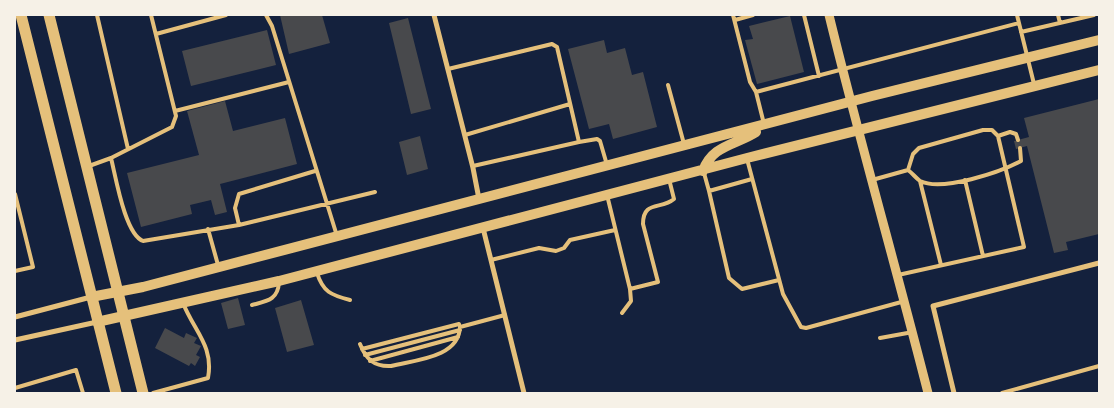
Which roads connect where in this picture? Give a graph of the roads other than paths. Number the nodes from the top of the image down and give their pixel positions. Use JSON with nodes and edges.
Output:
{"nodes":[{"id":1,"x":21,"y":15,"type":"edge"},
{"id":2,"x":49,"y":15,"type":"edge"},
{"id":3,"x":97,"y":15,"type":"edge"},
{"id":4,"x":151,"y":15,"type":"edge"},
{"id":5,"x":226,"y":15,"type":"edge"},
{"id":6,"x":266,"y":15,"type":"edge"},
{"id":7,"x":434,"y":15,"type":"edge"},
{"id":8,"x":753,"y":15,"type":"edge"},
{"id":9,"x":804,"y":15,"type":"edge"},
{"id":10,"x":829,"y":15,"type":"edge"},
{"id":11,"x":1017,"y":15,"type":"edge"},
{"id":12,"x":1058,"y":15,"type":"edge"},
{"id":13,"x":1094,"y":15,"type":"edge"},
{"id":14,"x":734,"y":17,"type":"edge"},
{"id":15,"x":1019,"y":23,"type":"junction"},
{"id":16,"x":1060,"y":23,"type":"junction"},
{"id":17,"x":1021,"y":32,"type":"junction"},
{"id":18,"x":156,"y":34,"type":"junction"},
{"id":19,"x":1099,"y":40,"type":"edge"},
{"id":20,"x":1028,"y":58,"type":"junction"},
{"id":21,"x":448,"y":69,"type":"junction"},
{"id":22,"x":842,"y":69,"type":"junction"},
{"id":23,"x":1099,"y":70,"type":"edge"},
{"id":24,"x":819,"y":76,"type":"junction"},
{"id":25,"x":289,"y":82,"type":"junction"},
{"id":26,"x":668,"y":85,"type":"dead end"},
{"id":27,"x":1035,"y":86,"type":"junction"},
{"id":28,"x":756,"y":92,"type":"junction"},
{"id":29,"x":850,"y":103,"type":"junction"},
{"id":30,"x":570,"y":104,"type":"junction"},
{"id":31,"x":175,"y":111,"type":"junction"},
{"id":32,"x":764,"y":126,"type":"junction"},
{"id":33,"x":857,"y":130,"type":"junction"},
{"id":34,"x":465,"y":135,"type":"junction"},
{"id":35,"x":998,"y":136,"type":"junction"},
{"id":36,"x":1018,"y":140,"type":"dead end"},
{"id":37,"x":580,"y":142,"type":"junction"},
{"id":38,"x":684,"y":147,"type":"junction"},
{"id":39,"x":1020,"y":148,"type":"dead end"},
{"id":40,"x":128,"y":149,"type":"junction"},
{"id":41,"x":111,"y":158,"type":"junction"},
{"id":42,"x":747,"y":158,"type":"junction"},
{"id":43,"x":87,"y":166,"type":"junction"},
{"id":44,"x":473,"y":166,"type":"junction"},
{"id":45,"x":607,"y":166,"type":"junction"},
{"id":46,"x":1006,"y":169,"type":"junction"},
{"id":47,"x":908,"y":170,"type":"junction"},
{"id":48,"x":315,"y":171,"type":"junction"},
{"id":49,"x":703,"y":171,"type":"junction"},
{"id":50,"x":669,"y":179,"type":"junction"},
{"id":51,"x":752,"y":179,"type":"junction"},
{"id":52,"x":872,"y":180,"type":"junction"},
{"id":53,"x":965,"y":180,"type":"junction"},
{"id":54,"x":920,"y":181,"type":"junction"},
{"id":55,"x":709,"y":191,"type":"junction"},
{"id":56,"x":374,"y":192,"type":"dead end"},
{"id":57,"x":15,"y":194,"type":"edge"},
{"id":58,"x":607,"y":195,"type":"junction"},
{"id":59,"x":479,"y":199,"type":"junction"},
{"id":60,"x":327,"y":203,"type":"junction"},
{"id":61,"x":238,"y":224,"type":"junction"},
{"id":62,"x":208,"y":228,"type":"junction"},
{"id":63,"x":483,"y":228,"type":"junction"},
{"id":64,"x":615,"y":230,"type":"junction"},
{"id":65,"x":337,"y":236,"type":"junction"},
{"id":66,"x":983,"y":256,"type":"junction"},
{"id":67,"x":491,"y":260,"type":"junction"},
{"id":68,"x":1099,"y":263,"type":"edge"},
{"id":69,"x":942,"y":265,"type":"junction"},
{"id":70,"x":218,"y":267,"type":"junction"},
{"id":71,"x":15,"y":271,"type":"edge"},
{"id":72,"x":317,"y":271,"type":"junction"},
{"id":73,"x":898,"y":275,"type":"junction"},
{"id":74,"x":779,"y":280,"type":"junction"},
{"id":75,"x":279,"y":281,"type":"junction"},
{"id":76,"x":630,"y":289,"type":"junction"},
{"id":77,"x":118,"y":292,"type":"junction"},
{"id":78,"x":92,"y":297,"type":"junction"},
{"id":79,"x":350,"y":300,"type":"dead end"},
{"id":80,"x":905,"y":301,"type":"junction"},
{"id":81,"x":183,"y":303,"type":"junction"},
{"id":82,"x":252,"y":305,"type":"dead end"},
{"id":83,"x":622,"y":313,"type":"dead end"},
{"id":84,"x":124,"y":315,"type":"junction"},
{"id":85,"x":505,"y":315,"type":"junction"},
{"id":86,"x":15,"y":317,"type":"edge"},
{"id":87,"x":97,"y":322,"type":"junction"},
{"id":88,"x":460,"y":327,"type":"junction"},
{"id":89,"x":913,"y":332,"type":"junction"},
{"id":90,"x":458,"y":338,"type":"junction"},
{"id":91,"x":880,"y":338,"type":"dead end"},
{"id":92,"x":15,"y":340,"type":"edge"},
{"id":93,"x":365,"y":355,"type":"junction"},
{"id":94,"x":370,"y":361,"type":"junction"},
{"id":95,"x":1099,"y":366,"type":"edge"},
{"id":96,"x":15,"y":388,"type":"edge"},
{"id":97,"x":83,"y":393,"type":"edge"},
{"id":98,"x":116,"y":393,"type":"edge"},
{"id":99,"x":143,"y":393,"type":"edge"},
{"id":100,"x":152,"y":393,"type":"edge"},
{"id":101,"x":524,"y":393,"type":"edge"},
{"id":102,"x":928,"y":393,"type":"edge"},
{"id":103,"x":954,"y":393,"type":"edge"},
{"id":104,"x":1002,"y":393,"type":"edge"}],
"edges":[{"from":1,"to":78,"type":"main road"},
{"from":2,"to":43,"type":"main road"},
{"from":3,"to":40,"type":"lane"},
{"from":4,"to":18,"type":"lane"},
{"from":5,"to":18,"type":"lane"},
{"from":6,"to":25,"type":"lane"},
{"from":7,"to":21,"type":"street"},
{"from":8,"to":14,"type":"lane"},
{"from":9,"to":24,"type":"lane"},
{"from":10,"to":22,"type":"street"},
{"from":11,"to":15,"type":"lane"},
{"from":12,"to":16,"type":"lane"},
{"from":13,"to":16,"type":"lane"},
{"from":14,"to":28,"type":"lane"},
{"from":15,"to":17,"type":"lane"},
{"from":15,"to":22,"type":"lane"},
{"from":16,"to":17,"type":"lane"},
{"from":17,"to":20,"type":"lane"},
{"from":18,"to":31,"type":"lane"},
{"from":19,"to":20,"type":"main road"},
{"from":20,"to":27,"type":"lane"},
{"from":20,"to":29,"type":"main road"},
{"from":21,"to":30,"type":"lane"},
{"from":21,"to":34,"type":"street"},
{"from":22,"to":24,"type":"lane"},
{"from":22,"to":29,"type":"street"},
{"from":23,"to":27,"type":"main road"},
{"from":24,"to":28,"type":"lane"},
{"from":25,"to":31,"type":"lane"},
{"from":25,"to":48,"type":"lane"},
{"from":26,"to":38,"type":"lane"},
{"from":27,"to":33,"type":"main road"},
{"from":28,"to":32,"type":"lane"},
{"from":29,"to":32,"type":"main road"},
{"from":29,"to":33,"type":"street"},
{"from":30,"to":34,"type":"lane"},
{"from":30,"to":37,"type":"lane"},
{"from":31,"to":40,"type":"lane"},
{"from":32,"to":38,"type":"main road"},
{"from":32,"to":49,"type":"main road"},
{"from":33,"to":42,"type":"main road"},
{"from":33,"to":52,"type":"street"},
{"from":34,"to":44,"type":"street"},
{"from":35,"to":36,"type":"lane"},
{"from":35,"to":46,"type":"lane"},
{"from":35,"to":47,"type":"lane"},
{"from":37,"to":44,"type":"lane"},
{"from":37,"to":45,"type":"lane"},
{"from":38,"to":45,"type":"main road"},
{"from":39,"to":46,"type":"lane"},
{"from":40,"to":41,"type":"lane"},
{"from":41,"to":43,"type":"lane"},
{"from":41,"to":62,"type":"lane"},
{"from":42,"to":49,"type":"main road"},
{"from":42,"to":51,"type":"lane"},
{"from":43,"to":77,"type":"main road"},
{"from":44,"to":59,"type":"street"},
{"from":45,"to":59,"type":"main road"},
{"from":46,"to":53,"type":"lane"},
{"from":46,"to":66,"type":"lane"},
{"from":47,"to":52,"type":"lane"},
{"from":47,"to":54,"type":"lane"},
{"from":48,"to":60,"type":"lane"},
{"from":48,"to":61,"type":"lane"},
{"from":49,"to":50,"type":"main road"},
{"from":49,"to":55,"type":"lane"},
{"from":50,"to":58,"type":"main road"},
{"from":50,"to":76,"type":"lane"},
{"from":51,"to":55,"type":"lane"},
{"from":51,"to":74,"type":"lane"},
{"from":52,"to":73,"type":"street"},
{"from":53,"to":54,"type":"lane"},
{"from":53,"to":66,"type":"lane"},
{"from":54,"to":69,"type":"lane"},
{"from":55,"to":74,"type":"lane"},
{"from":56,"to":60,"type":"lane"},
{"from":57,"to":71,"type":"lane"},
{"from":58,"to":63,"type":"main road"},
{"from":58,"to":64,"type":"lane"},
{"from":59,"to":65,"type":"main road"},
{"from":60,"to":61,"type":"lane"},
{"from":60,"to":65,"type":"lane"},
{"from":61,"to":62,"type":"lane"},
{"from":62,"to":70,"type":"lane"},
{"from":63,"to":67,"type":"street"},
{"from":63,"to":72,"type":"main road"},
{"from":64,"to":67,"type":"lane"},
{"from":64,"to":76,"type":"lane"},
{"from":65,"to":70,"type":"main road"},
{"from":66,"to":69,"type":"lane"},
{"from":67,"to":85,"type":"street"},
{"from":68,"to":103,"type":"street"},
{"from":69,"to":73,"type":"lane"},
{"from":70,"to":77,"type":"main road"},
{"from":72,"to":75,"type":"main road"},
{"from":72,"to":79,"type":"lane"},
{"from":73,"to":80,"type":"street"},
{"from":74,"to":80,"type":"lane"},
{"from":75,"to":81,"type":"main road"},
{"from":75,"to":82,"type":"lane"},
{"from":76,"to":83,"type":"lane"},
{"from":77,"to":78,"type":"main road"},
{"from":77,"to":84,"type":"main road"},
{"from":78,"to":86,"type":"street"},
{"from":78,"to":87,"type":"main road"},
{"from":80,"to":89,"type":"street"},
{"from":81,"to":84,"type":"main road"},
{"from":81,"to":100,"type":"lane"},
{"from":84,"to":87,"type":"main road"},
{"from":84,"to":99,"type":"main road"},
{"from":85,"to":88,"type":"lane"},
{"from":85,"to":101,"type":"street"},
{"from":87,"to":92,"type":"street"},
{"from":87,"to":98,"type":"main road"},
{"from":88,"to":90,"type":"lane"},
{"from":88,"to":93,"type":"lane"},
{"from":88,"to":93,"type":"lane"},
{"from":89,"to":91,"type":"lane"},
{"from":89,"to":102,"type":"street"},
{"from":90,"to":94,"type":"lane"},
{"from":90,"to":94,"type":"lane"},
{"from":93,"to":94,"type":"lane"},
{"from":95,"to":104,"type":"lane"},
{"from":96,"to":97,"type":"lane"}]}
